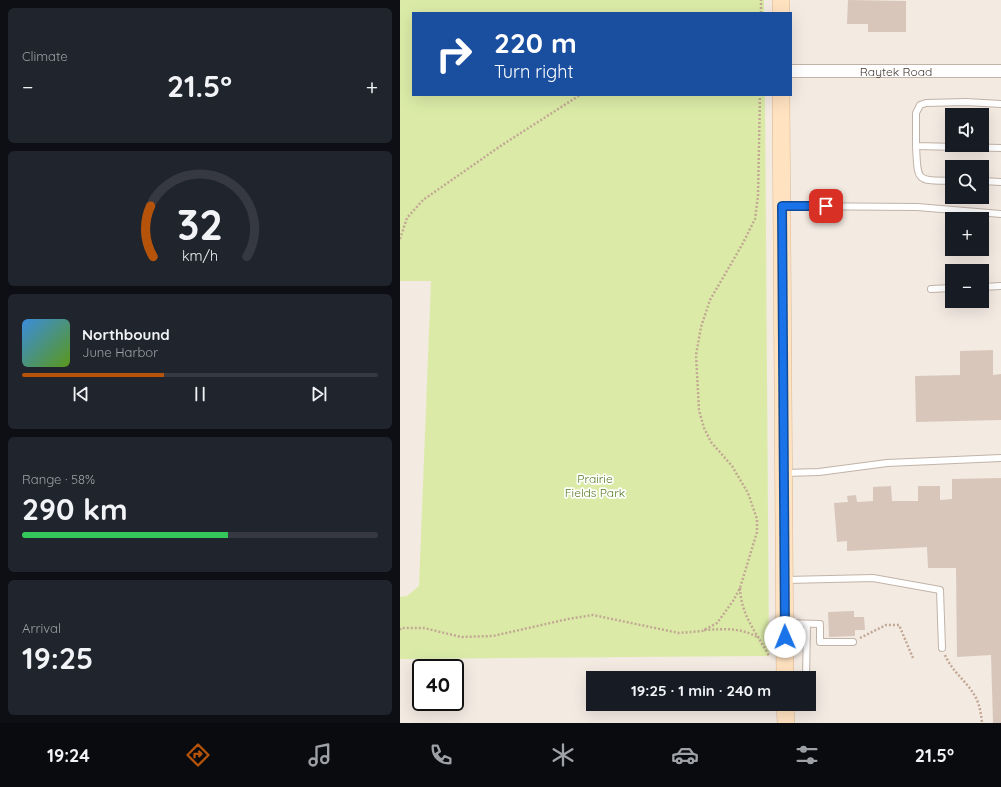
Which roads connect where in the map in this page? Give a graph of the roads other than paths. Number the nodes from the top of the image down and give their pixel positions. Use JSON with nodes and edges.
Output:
{"nodes":[{"id":1,"x":781,"y":0,"type":"edge"},
{"id":2,"x":781,"y":12,"type":"edge"},
{"id":3,"x":792,"y":71,"type":"edge"},
{"id":4,"x":1001,"y":71,"type":"edge"},
{"id":5,"x":781,"y":96,"type":"edge"},
{"id":6,"x":1001,"y":104,"type":"edge"},
{"id":7,"x":916,"y":146,"type":"junction"},
{"id":8,"x":1001,"y":148,"type":"edge"},
{"id":9,"x":945,"y":181,"type":"edge"},
{"id":10,"x":989,"y":181,"type":"edge"},
{"id":11,"x":1001,"y":182,"type":"edge"},
{"id":12,"x":782,"y":206,"type":"junction"},
{"id":13,"x":1001,"y":214,"type":"edge"},
{"id":14,"x":1001,"y":286,"type":"edge"},
{"id":15,"x":989,"y":287,"type":"edge"},
{"id":16,"x":945,"y":288,"type":"edge"},
{"id":17,"x":931,"y":289,"type":"dead end"},
{"id":18,"x":1001,"y":458,"type":"edge"},
{"id":19,"x":784,"y":473,"type":"junction"},
{"id":20,"x":784,"y":580,"type":"junction"},
{"id":21,"x":785,"y":624,"type":"junction"},
{"id":22,"x":807,"y":624,"type":"junction"},
{"id":23,"x":853,"y":642,"type":"road end"},
{"id":24,"x":942,"y":648,"type":"road end"},
{"id":25,"x":785,"y":671,"type":"edge"},
{"id":26,"x":806,"y":671,"type":"edge"},
{"id":27,"x":785,"y":711,"type":"edge"},
{"id":28,"x":786,"y":723,"type":"edge"}],
"edges":[{"from":1,"to":2,"type":"street"},
{"from":3,"to":4,"type":"street","name":"Raytek Road"},
{"from":5,"to":12,"type":"street"},
{"from":6,"to":7,"type":"lane"},
{"from":7,"to":8,"type":"lane"},
{"from":7,"to":9,"type":"lane"},
{"from":10,"to":11,"type":"lane"},
{"from":12,"to":13,"type":"lane"},
{"from":12,"to":19,"type":"street"},
{"from":14,"to":15,"type":"lane"},
{"from":16,"to":17,"type":"lane"},
{"from":18,"to":19,"type":"lane"},
{"from":19,"to":20,"type":"street"},
{"from":20,"to":21,"type":"street"},
{"from":20,"to":24,"type":"lane"},
{"from":21,"to":22,"type":"lane"},
{"from":21,"to":25,"type":"street"},
{"from":22,"to":23,"type":"lane"},
{"from":22,"to":26,"type":"lane"},
{"from":27,"to":28,"type":"street"}]}
